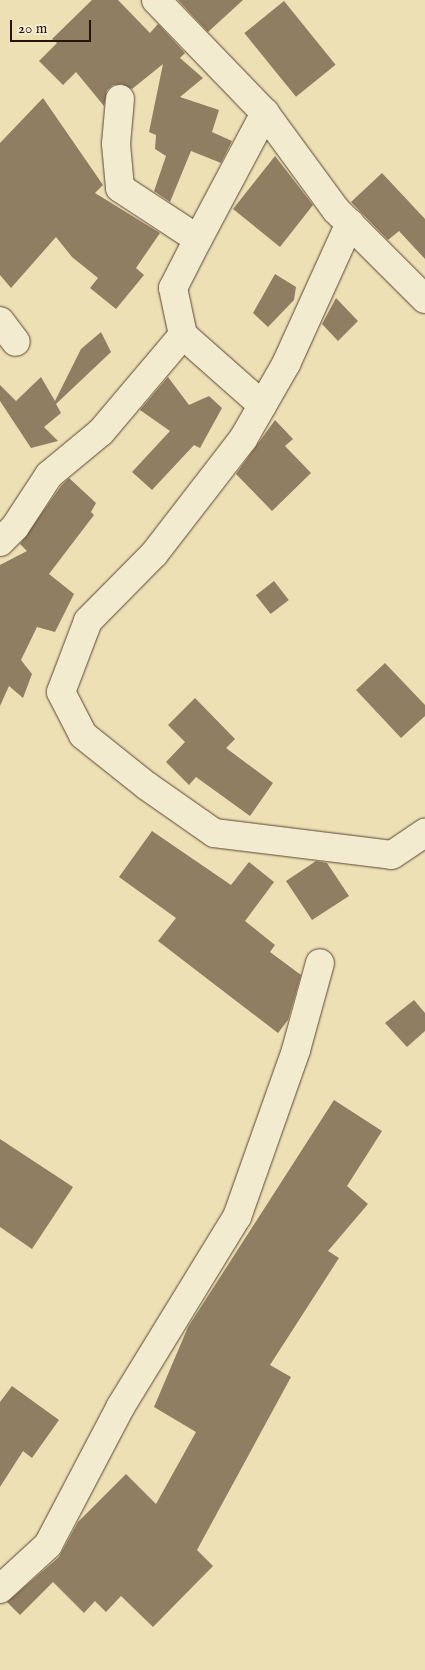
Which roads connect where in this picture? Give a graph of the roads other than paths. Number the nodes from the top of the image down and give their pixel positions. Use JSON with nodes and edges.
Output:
{"nodes":[{"id":1,"x":156,"y":0,"type":"edge"},
{"id":2,"x":120,"y":100,"type":"dead end"},
{"id":3,"x":265,"y":113,"type":"junction"},
{"id":4,"x":350,"y":223,"type":"junction"},
{"id":5,"x":198,"y":240,"type":"junction"},
{"id":6,"x":425,"y":299,"type":"edge"},
{"id":7,"x":183,"y":336,"type":"junction"},
{"id":8,"x":262,"y":405,"type":"junction"},
{"id":9,"x":0,"y":542,"type":"edge"},
{"id":10,"x":425,"y":833,"type":"edge"},
{"id":11,"x":320,"y":963,"type":"dead end"},
{"id":12,"x":0,"y":1589,"type":"edge"}],
"edges":[{"from":1,"to":3,"type":"street"},
{"from":2,"to":5,"type":"street"},
{"from":3,"to":4,"type":"street"},
{"from":3,"to":5,"type":"street"},
{"from":4,"to":6,"type":"street"},
{"from":4,"to":8,"type":"street"},
{"from":5,"to":7,"type":"street"},
{"from":7,"to":8,"type":"street"},
{"from":7,"to":9,"type":"street"},
{"from":8,"to":10,"type":"street"},
{"from":11,"to":12,"type":"street"}]}
